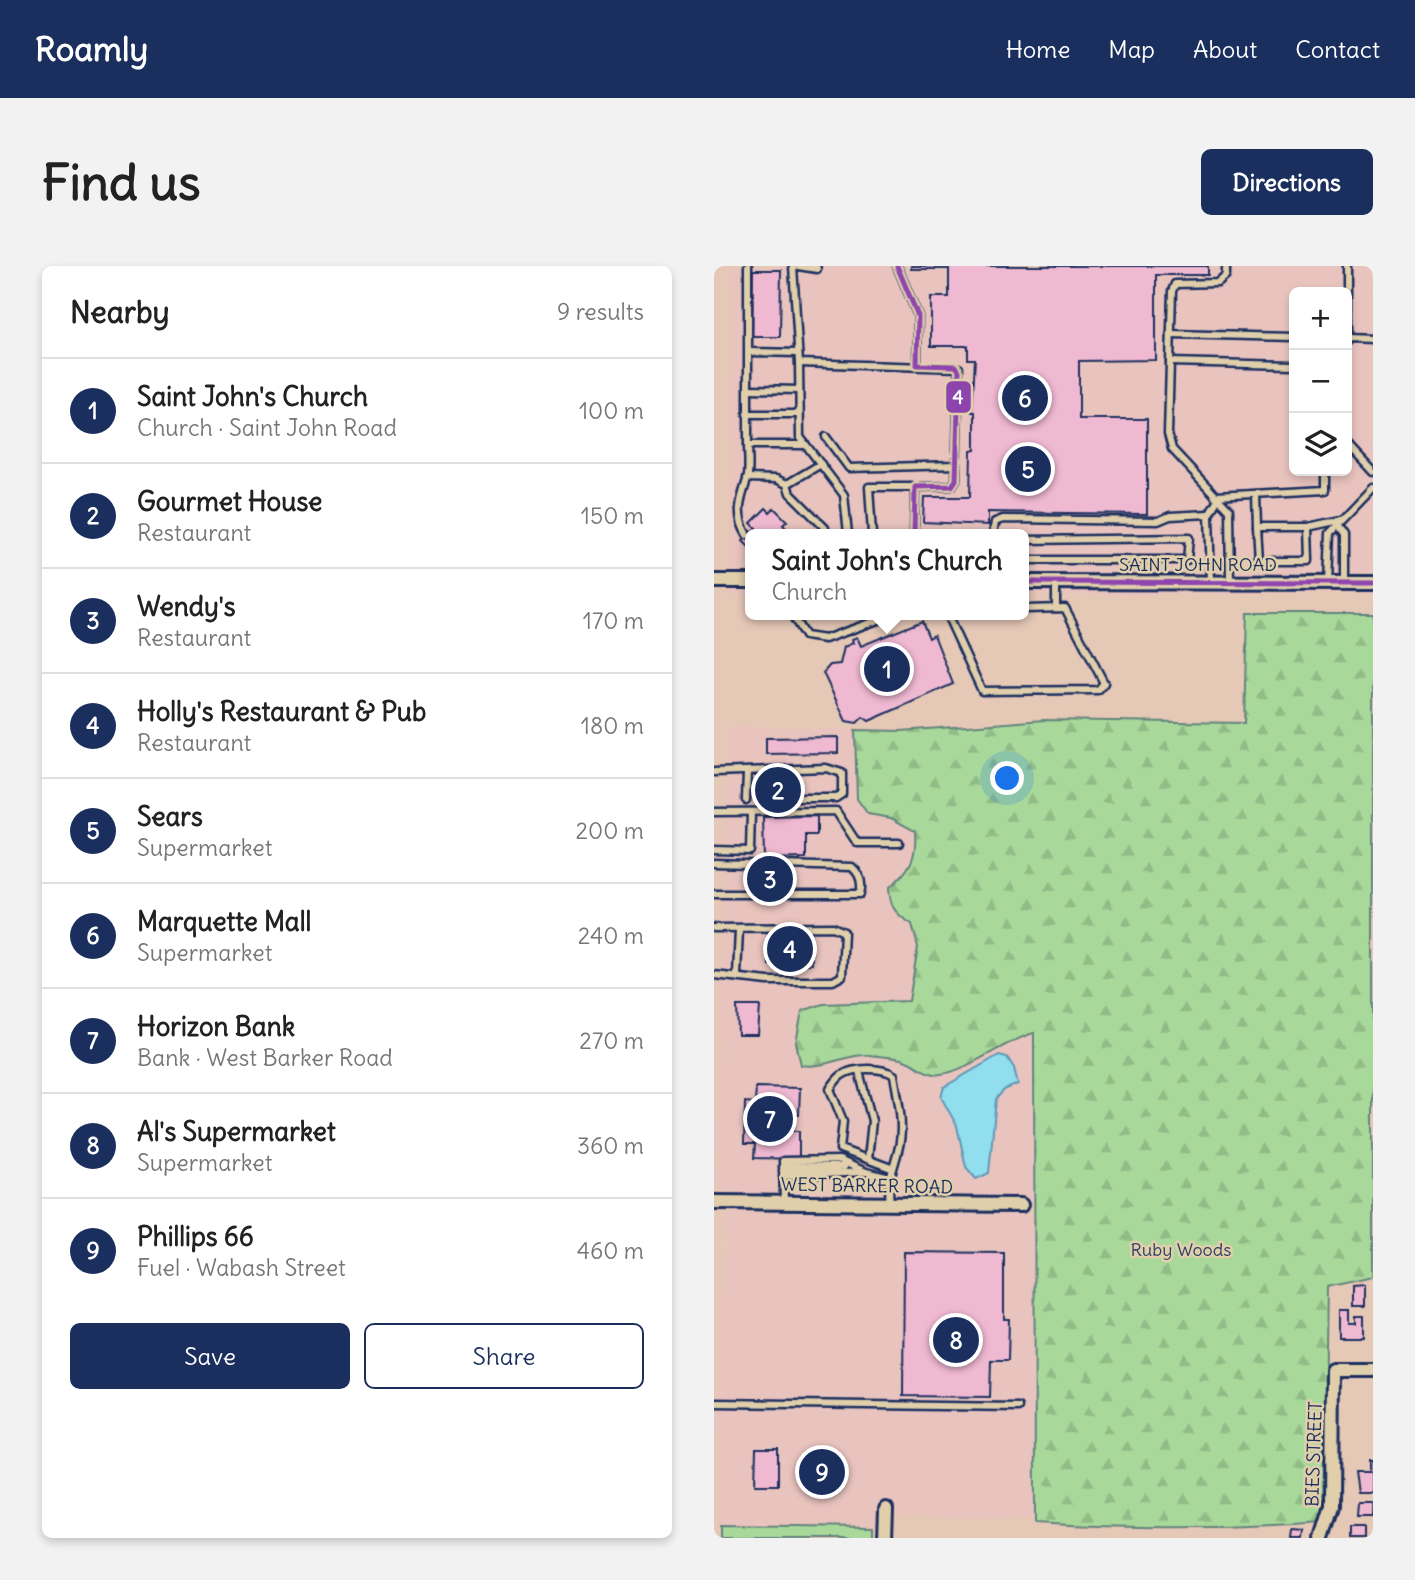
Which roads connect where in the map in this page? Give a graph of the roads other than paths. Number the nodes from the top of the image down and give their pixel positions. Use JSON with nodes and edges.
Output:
{"nodes":[{"id":1,"x":748,"y":266,"type":"edge"},
{"id":2,"x":795,"y":266,"type":"edge"},
{"id":3,"x":817,"y":266,"type":"edge"},
{"id":4,"x":897,"y":266,"type":"edge"},
{"id":5,"x":1226,"y":266,"type":"edge"},
{"id":6,"x":1347,"y":266,"type":"edge"},
{"id":7,"x":1347,"y":287,"type":"edge"},
{"id":8,"x":1171,"y":334,"type":"junction"},
{"id":9,"x":1289,"y":337,"type":"edge"},
{"id":10,"x":1373,"y":338,"type":"edge"},
{"id":11,"x":1352,"y":340,"type":"edge"},
{"id":12,"x":749,"y":352,"type":"junction"},
{"id":13,"x":798,"y":353,"type":"junction"},
{"id":14,"x":1170,"y":362,"type":"junction"},
{"id":15,"x":799,"y":363,"type":"junction"},
{"id":16,"x":917,"y":365,"type":"junction"},
{"id":17,"x":1289,"y":365,"type":"edge"},
{"id":18,"x":749,"y":389,"type":"junction"},
{"id":19,"x":799,"y":390,"type":"junction"},
{"id":20,"x":747,"y":414,"type":"junction"},
{"id":21,"x":799,"y":414,"type":"junction"},
{"id":22,"x":826,"y":438,"type":"dead end"},
{"id":23,"x":748,"y":445,"type":"junction"},
{"id":24,"x":803,"y":445,"type":"junction"},
{"id":25,"x":1352,"y":449,"type":"edge"},
{"id":26,"x":821,"y":464,"type":"junction"},
{"id":27,"x":956,"y":465,"type":"junction"},
{"id":28,"x":1373,"y":472,"type":"edge"},
{"id":29,"x":1325,"y":476,"type":"edge"},
{"id":30,"x":747,"y":478,"type":"junction"},
{"id":31,"x":787,"y":484,"type":"junction"},
{"id":32,"x":915,"y":487,"type":"junction"},
{"id":33,"x":1373,"y":488,"type":"edge"},
{"id":34,"x":1256,"y":494,"type":"junction"},
{"id":35,"x":1216,"y":497,"type":"junction"},
{"id":36,"x":1209,"y":514,"type":"junction"},
{"id":37,"x":1338,"y":523,"type":"junction"},
{"id":38,"x":1257,"y":527,"type":"junction"},
{"id":39,"x":1308,"y":527,"type":"junction"},
{"id":40,"x":825,"y":528,"type":"edge"},
{"id":41,"x":847,"y":529,"type":"edge"},
{"id":42,"x":872,"y":529,"type":"edge"},
{"id":43,"x":914,"y":529,"type":"edge"},
{"id":44,"x":994,"y":529,"type":"edge"},
{"id":45,"x":745,"y":531,"type":"edge"},
{"id":46,"x":1029,"y":540,"type":"edge"},
{"id":47,"x":1029,"y":560,"type":"edge"},
{"id":48,"x":714,"y":581,"type":"edge"},
{"id":49,"x":745,"y":581,"type":"edge"},
{"id":50,"x":1029,"y":582,"type":"edge"},
{"id":51,"x":1056,"y":582,"type":"junction"},
{"id":52,"x":1212,"y":583,"type":"junction"},
{"id":53,"x":1230,"y":583,"type":"junction"},
{"id":54,"x":1328,"y":583,"type":"junction"},
{"id":55,"x":1344,"y":583,"type":"junction"},
{"id":56,"x":1373,"y":583,"type":"edge"},
{"id":57,"x":1029,"y":608,"type":"edge"},
{"id":58,"x":1056,"y":608,"type":"junction"},
{"id":59,"x":796,"y":620,"type":"edge"},
{"id":60,"x":878,"y":620,"type":"edge"},
{"id":61,"x":949,"y":620,"type":"edge"},
{"id":62,"x":714,"y":772,"type":"edge"},
{"id":63,"x":747,"y":772,"type":"junction"},
{"id":64,"x":797,"y":798,"type":"dead end"},
{"id":65,"x":746,"y":800,"type":"dead end"},
{"id":66,"x":714,"y":812,"type":"edge"},
{"id":67,"x":751,"y":812,"type":"junction"},
{"id":68,"x":899,"y":843,"type":"dead end"},
{"id":69,"x":714,"y":850,"type":"edge"},
{"id":70,"x":714,"y":863,"type":"edge"},
{"id":71,"x":714,"y":894,"type":"edge"},
{"id":72,"x":714,"y":928,"type":"edge"},
{"id":73,"x":739,"y":929,"type":"junction"},
{"id":74,"x":714,"y":975,"type":"edge"},
{"id":75,"x":737,"y":976,"type":"junction"},
{"id":76,"x":859,"y":1071,"type":"junction"},
{"id":77,"x":867,"y":1159,"type":"junction"},
{"id":78,"x":891,"y":1168,"type":"junction"},
{"id":79,"x":783,"y":1171,"type":"junction"},
{"id":80,"x":866,"y":1172,"type":"junction"},
{"id":81,"x":890,"y":1178,"type":"junction"},
{"id":82,"x":714,"y":1202,"type":"edge"},
{"id":83,"x":783,"y":1203,"type":"junction"},
{"id":84,"x":890,"y":1204,"type":"junction"},
{"id":85,"x":1021,"y":1205,"type":"dead end"},
{"id":86,"x":1373,"y":1370,"type":"edge"},
{"id":87,"x":714,"y":1403,"type":"edge"},
{"id":88,"x":1018,"y":1407,"type":"dead end"},
{"id":89,"x":886,"y":1509,"type":"dead end"},
{"id":90,"x":885,"y":1538,"type":"edge"},
{"id":91,"x":1321,"y":1538,"type":"edge"}],
"edges":[{"from":1,"to":12,"type":"lane"},
{"from":2,"to":3,"type":"lane"},
{"from":2,"to":13,"type":"lane"},
{"from":4,"to":16,"type":"lane"},
{"from":5,"to":8,"type":"lane"},
{"from":6,"to":7,"type":"lane"},
{"from":8,"to":9,"type":"lane"},
{"from":8,"to":14,"type":"lane"},
{"from":10,"to":11,"type":"lane"},
{"from":12,"to":13,"type":"lane"},
{"from":12,"to":18,"type":"lane"},
{"from":13,"to":15,"type":"lane"},
{"from":14,"to":17,"type":"lane"},
{"from":14,"to":35,"type":"lane"},
{"from":15,"to":16,"type":"lane"},
{"from":15,"to":19,"type":"lane"},
{"from":16,"to":27,"type":"lane"},
{"from":18,"to":19,"type":"lane"},
{"from":18,"to":20,"type":"lane"},
{"from":19,"to":21,"type":"lane"},
{"from":20,"to":21,"type":"lane"},
{"from":20,"to":23,"type":"lane"},
{"from":21,"to":24,"type":"lane"},
{"from":22,"to":27,"type":"lane"},
{"from":23,"to":24,"type":"lane"},
{"from":23,"to":30,"type":"lane"},
{"from":24,"to":26,"type":"lane"},
{"from":25,"to":28,"type":"lane"},
{"from":26,"to":31,"type":"lane"},
{"from":26,"to":41,"type":"lane"},
{"from":27,"to":32,"type":"lane"},
{"from":29,"to":34,"type":"lane"},
{"from":30,"to":31,"type":"lane"},
{"from":30,"to":45,"type":"lane"},
{"from":31,"to":40,"type":"lane"},
{"from":32,"to":42,"type":"lane"},
{"from":32,"to":43,"type":"lane"},
{"from":33,"to":37,"type":"lane"},
{"from":34,"to":35,"type":"lane"},
{"from":34,"to":38,"type":"lane"},
{"from":35,"to":36,"type":"lane"},
{"from":35,"to":53,"type":"lane"},
{"from":36,"to":44,"type":"lane"},
{"from":36,"to":52,"type":"lane"},
{"from":37,"to":39,"type":"lane"},
{"from":37,"to":54,"type":"lane"},
{"from":37,"to":55,"type":"lane"},
{"from":38,"to":39,"type":"lane"},
{"from":38,"to":39,"type":"lane"},
{"from":46,"to":47,"type":"lane"},
{"from":48,"to":49,"type":"street"},
{"from":50,"to":51,"type":"street","name":"SAINT JOHN ROAD"},
{"from":51,"to":52,"type":"street","name":"SAINT JOHN ROAD"},
{"from":51,"to":58,"type":"lane"},
{"from":52,"to":53,"type":"street","name":"SAINT JOHN ROAD"},
{"from":53,"to":54,"type":"street","name":"SAINT JOHN ROAD"},
{"from":54,"to":55,"type":"street","name":"SAINT JOHN ROAD"},
{"from":55,"to":56,"type":"street","name":"SAINT JOHN ROAD"},
{"from":57,"to":58,"type":"lane"},
{"from":58,"to":61,"type":"lane"},
{"from":59,"to":60,"type":"lane"},
{"from":62,"to":63,"type":"lane"},
{"from":63,"to":64,"type":"lane"},
{"from":63,"to":65,"type":"lane"},
{"from":66,"to":67,"type":"lane"},
{"from":67,"to":68,"type":"lane"},
{"from":67,"to":69,"type":"lane"},
{"from":70,"to":71,"type":"lane"},
{"from":72,"to":73,"type":"lane"},
{"from":73,"to":75,"type":"lane"},
{"from":73,"to":75,"type":"lane"},
{"from":74,"to":75,"type":"lane"},
{"from":76,"to":77,"type":"lane"},
{"from":76,"to":77,"type":"lane"},
{"from":76,"to":78,"type":"lane"},
{"from":77,"to":78,"type":"lane"},
{"from":78,"to":81,"type":"lane"},
{"from":79,"to":80,"type":"lane"},
{"from":79,"to":80,"type":"lane"},
{"from":79,"to":83,"type":"lane"},
{"from":80,"to":81,"type":"lane"},
{"from":81,"to":84,"type":"lane"},
{"from":82,"to":83,"type":"street","name":"WEST BARKER ROAD"},
{"from":83,"to":84,"type":"street","name":"WEST BARKER ROAD"},
{"from":84,"to":85,"type":"street","name":"WEST BARKER ROAD"},
{"from":86,"to":91,"type":"street","name":"BIES STREET"},
{"from":87,"to":88,"type":"lane"},
{"from":89,"to":90,"type":"street"}]}
